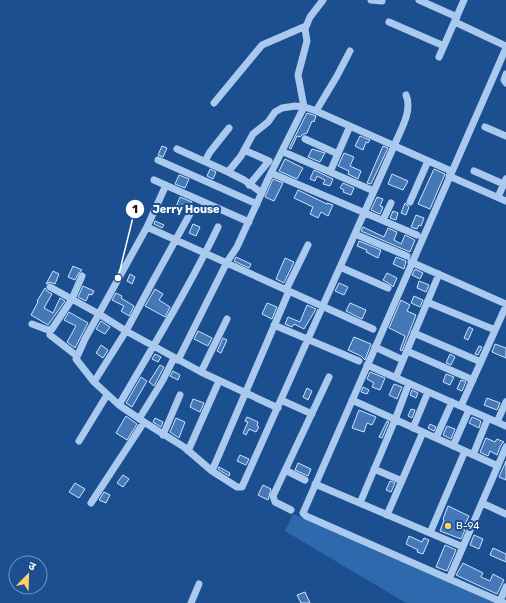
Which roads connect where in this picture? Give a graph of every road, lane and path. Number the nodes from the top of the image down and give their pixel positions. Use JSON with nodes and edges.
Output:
{"nodes":[{"id":1,"x":323,"y":0,"type":"edge"},
{"id":2,"x":371,"y":0,"type":"edge"},
{"id":3,"x":419,"y":0,"type":"edge"},
{"id":4,"x":464,"y":0,"type":"edge"},
{"id":5,"x":382,"y":1,"type":"edge"},
{"id":6,"x":456,"y":20,"type":"junction"},
{"id":7,"x":389,"y":22,"type":"dead end"},
{"id":8,"x":306,"y":26,"type":"junction"},
{"id":9,"x":444,"y":46,"type":"junction"},
{"id":10,"x":506,"y":47,"type":"edge"},
{"id":11,"x":350,"y":50,"type":"dead end"},
{"id":12,"x":439,"y":58,"type":"dead end"},
{"id":13,"x":506,"y":74,"type":"edge"},
{"id":14,"x":506,"y":83,"type":"edge"},
{"id":15,"x":406,"y":95,"type":"dead end"},
{"id":16,"x":214,"y":103,"type":"dead end"},
{"id":17,"x":304,"y":107,"type":"junction"},
{"id":18,"x":316,"y":111,"type":"junction"},
{"id":19,"x":350,"y":126,"type":"junction"},
{"id":20,"x":485,"y":126,"type":"dead end"},
{"id":21,"x":229,"y":128,"type":"dead end"},
{"id":22,"x":506,"y":136,"type":"edge"},
{"id":23,"x":306,"y":139,"type":"dead end"},
{"id":24,"x":394,"y":146,"type":"junction"},
{"id":25,"x":177,"y":148,"type":"dead end"},
{"id":26,"x":244,"y":150,"type":"junction"},
{"id":27,"x":286,"y":153,"type":"dead end"},
{"id":28,"x":338,"y":154,"type":"junction"},
{"id":29,"x":158,"y":160,"type":"dead end"},
{"id":30,"x":205,"y":161,"type":"junction"},
{"id":31,"x":428,"y":161,"type":"junction"},
{"id":32,"x":474,"y":171,"type":"dead end"},
{"id":33,"x":228,"y":172,"type":"junction"},
{"id":34,"x":330,"y":172,"type":"junction"},
{"id":35,"x":271,"y":173,"type":"junction"},
{"id":36,"x":450,"y":174,"type":"junction"},
{"id":37,"x":154,"y":180,"type":"dead end"},
{"id":38,"x":505,"y":183,"type":"edge"},
{"id":39,"x":166,"y":185,"type":"junction"},
{"id":40,"x":249,"y":185,"type":"junction"},
{"id":41,"x":374,"y":191,"type":"junction"},
{"id":42,"x":262,"y":193,"type":"junction"},
{"id":43,"x":498,"y":197,"type":"junction"},
{"id":44,"x":506,"y":201,"type":"edge"},
{"id":45,"x":410,"y":202,"type":"dead end"},
{"id":46,"x":391,"y":203,"type":"dead end"},
{"id":47,"x":257,"y":204,"type":"junction"},
{"id":48,"x":191,"y":212,"type":"dead end"},
{"id":49,"x":364,"y":212,"type":"junction"},
{"id":50,"x":383,"y":220,"type":"junction"},
{"id":51,"x":249,"y":222,"type":"junction"},
{"id":52,"x":147,"y":227,"type":"junction"},
{"id":53,"x":218,"y":227,"type":"dead end"},
{"id":54,"x":355,"y":234,"type":"junction"},
{"id":55,"x":417,"y":235,"type":"dead end"},
{"id":56,"x":176,"y":240,"type":"junction"},
{"id":57,"x":308,"y":245,"type":"dead end"},
{"id":58,"x":206,"y":253,"type":"junction"},
{"id":59,"x":407,"y":256,"type":"dead end"},
{"id":60,"x":227,"y":262,"type":"junction"},
{"id":61,"x":412,"y":262,"type":"junction"},
{"id":62,"x":340,"y":267,"type":"junction"},
{"id":63,"x":439,"y":274,"type":"junction"},
{"id":64,"x":82,"y":276,"type":"dead end"},
{"id":65,"x":50,"y":287,"type":"dead end"},
{"id":66,"x":388,"y":288,"type":"dead end"},
{"id":67,"x":287,"y":290,"type":"junction"},
{"id":68,"x":72,"y":299,"type":"junction"},
{"id":69,"x":427,"y":302,"type":"junction"},
{"id":70,"x":506,"y":305,"type":"edge"},
{"id":71,"x":323,"y":307,"type":"junction"},
{"id":72,"x":99,"y":314,"type":"junction"},
{"id":73,"x":227,"y":319,"type":"dead end"},
{"id":74,"x":32,"y":324,"type":"dead end"},
{"id":75,"x":274,"y":325,"type":"junction"},
{"id":76,"x":373,"y":329,"type":"dead end"},
{"id":77,"x":495,"y":330,"type":"junction"},
{"id":78,"x":126,"y":331,"type":"junction"},
{"id":79,"x":414,"y":333,"type":"junction"},
{"id":80,"x":50,"y":335,"type":"dead end"},
{"id":81,"x":308,"y":339,"type":"junction"},
{"id":82,"x":153,"y":346,"type":"junction"},
{"id":83,"x":374,"y":347,"type":"junction"},
{"id":84,"x":407,"y":351,"type":"junction"},
{"id":85,"x":77,"y":356,"type":"junction"},
{"id":86,"x":176,"y":359,"type":"junction"},
{"id":87,"x":403,"y":360,"type":"junction"},
{"id":88,"x":359,"y":361,"type":"dead end"},
{"id":89,"x":481,"y":362,"type":"junction"},
{"id":90,"x":367,"y":365,"type":"junction"},
{"id":91,"x":201,"y":372,"type":"junction"},
{"id":92,"x":329,"y":377,"type":"dead end"},
{"id":93,"x":396,"y":377,"type":"junction"},
{"id":94,"x":473,"y":380,"type":"junction"},
{"id":95,"x":219,"y":381,"type":"junction"},
{"id":96,"x":94,"y":382,"type":"junction"},
{"id":97,"x":409,"y":383,"type":"junction"},
{"id":98,"x":428,"y":392,"type":"junction"},
{"id":99,"x":245,"y":394,"type":"junction"},
{"id":100,"x":107,"y":395,"type":"junction"},
{"id":101,"x":180,"y":395,"type":"dead end"},
{"id":102,"x":281,"y":400,"type":"junction"},
{"id":103,"x":352,"y":400,"type":"junction"},
{"id":104,"x":452,"y":402,"type":"junction"},
{"id":105,"x":506,"y":402,"type":"edge"},
{"id":106,"x":119,"y":405,"type":"junction"},
{"id":107,"x":461,"y":406,"type":"junction"},
{"id":108,"x":278,"y":408,"type":"junction"},
{"id":109,"x":469,"y":410,"type":"junction"},
{"id":110,"x":312,"y":414,"type":"junction"},
{"id":111,"x":488,"y":418,"type":"junction"},
{"id":112,"x":395,"y":420,"type":"junction"},
{"id":113,"x":141,"y":421,"type":"junction"},
{"id":114,"x":497,"y":422,"type":"junction"},
{"id":115,"x":506,"y":426,"type":"edge"},
{"id":116,"x":413,"y":428,"type":"junction"},
{"id":117,"x":423,"y":432,"type":"junction"},
{"id":118,"x":163,"y":435,"type":"junction"},
{"id":119,"x":436,"y":438,"type":"junction"},
{"id":120,"x":79,"y":441,"type":"dead end"},
{"id":121,"x":453,"y":446,"type":"junction"},
{"id":122,"x":188,"y":451,"type":"junction"},
{"id":123,"x":465,"y":451,"type":"junction"},
{"id":124,"x":505,"y":452,"type":"edge"},
{"id":125,"x":473,"y":454,"type":"junction"},
{"id":126,"x":498,"y":466,"type":"junction"},
{"id":127,"x":374,"y":469,"type":"junction"},
{"id":128,"x":286,"y":470,"type":"junction"},
{"id":129,"x":212,"y":471,"type":"junction"},
{"id":130,"x":305,"y":480,"type":"dead end"},
{"id":131,"x":402,"y":482,"type":"junction"},
{"id":132,"x":315,"y":484,"type":"junction"},
{"id":133,"x":91,"y":503,"type":"dead end"},
{"id":134,"x":360,"y":503,"type":"junction"},
{"id":135,"x":482,"y":503,"type":"junction"},
{"id":136,"x":291,"y":510,"type":"dead end"},
{"id":137,"x":506,"y":514,"type":"edge"},
{"id":138,"x":388,"y":515,"type":"junction"},
{"id":139,"x":430,"y":533,"type":"junction"},
{"id":140,"x":463,"y":547,"type":"junction"},
{"id":141,"x":449,"y":578,"type":"junction"},
{"id":142,"x":199,"y":584,"type":"dead end"},
{"id":143,"x":506,"y":587,"type":"edge"},
{"id":144,"x":502,"y":602,"type":"edge"},
{"id":145,"x":190,"y":603,"type":"edge"}],
"edges":[{"from":1,"to":8,"type":"street"},
{"from":2,"to":5,"type":"street"},
{"from":3,"to":6,"type":"street"},
{"from":4,"to":6,"type":"street"},
{"from":6,"to":9,"type":"street"},
{"from":6,"to":10,"type":"street"},
{"from":7,"to":9,"type":"street"},
{"from":8,"to":16,"type":"street"},
{"from":8,"to":17,"type":"street"},
{"from":9,"to":12,"type":"street"},
{"from":10,"to":36,"type":"street"},
{"from":11,"to":18,"type":"street"},
{"from":13,"to":14,"type":"street"},
{"from":15,"to":24,"type":"street"},
{"from":17,"to":18,"type":"street"},
{"from":17,"to":26,"type":"street"},
{"from":17,"to":35,"type":"street"},
{"from":18,"to":19,"type":"street"},
{"from":19,"to":24,"type":"street"},
{"from":19,"to":28,"type":"street"},
{"from":20,"to":22,"type":"street"},
{"from":21,"to":30,"type":"street"},
{"from":23,"to":28,"type":"street"},
{"from":24,"to":31,"type":"street"},
{"from":24,"to":41,"type":"street"},
{"from":25,"to":30,"type":"street"},
{"from":26,"to":33,"type":"street"},
{"from":26,"to":40,"type":"street"},
{"from":27,"to":34,"type":"street"},
{"from":28,"to":34,"type":"street"},
{"from":29,"to":47,"type":"street"},
{"from":30,"to":33,"type":"street"},
{"from":31,"to":36,"type":"street"},
{"from":31,"to":45,"type":"street"},
{"from":32,"to":38,"type":"street"},
{"from":33,"to":40,"type":"street"},
{"from":34,"to":41,"type":"street"},
{"from":35,"to":42,"type":"street"},
{"from":35,"to":49,"type":"street"},
{"from":36,"to":43,"type":"street"},
{"from":36,"to":61,"type":"street"},
{"from":37,"to":39,"type":"street"},
{"from":38,"to":43,"type":"street"},
{"from":39,"to":51,"type":"street"},
{"from":39,"to":52,"type":"street"},
{"from":40,"to":42,"type":"street"},
{"from":41,"to":49,"type":"street"},
{"from":42,"to":47,"type":"street"},
{"from":43,"to":44,"type":"street"},
{"from":46,"to":50,"type":"street"},
{"from":47,"to":51,"type":"street"},
{"from":48,"to":56,"type":"street"},
{"from":49,"to":50,"type":"street"},
{"from":49,"to":54,"type":"street"},
{"from":50,"to":55,"type":"street"},
{"from":51,"to":60,"type":"street"},
{"from":52,"to":56,"type":"street"},
{"from":52,"to":72,"type":"street"},
{"from":53,"to":58,"type":"street"},
{"from":54,"to":59,"type":"street"},
{"from":54,"to":62,"type":"street"},
{"from":56,"to":58,"type":"street"},
{"from":56,"to":78,"type":"street"},
{"from":57,"to":67,"type":"street"},
{"from":58,"to":60,"type":"street"},
{"from":58,"to":82,"type":"street"},
{"from":60,"to":67,"type":"street"},
{"from":60,"to":86,"type":"street"},
{"from":61,"to":63,"type":"street"},
{"from":61,"to":83,"type":"street"},
{"from":62,"to":66,"type":"street"},
{"from":62,"to":71,"type":"street"},
{"from":63,"to":69,"type":"street"},
{"from":63,"to":70,"type":"street"},
{"from":64,"to":68,"type":"street"},
{"from":65,"to":68,"type":"street"},
{"from":67,"to":71,"type":"street"},
{"from":67,"to":75,"type":"street"},
{"from":68,"to":72,"type":"street"},
{"from":68,"to":74,"type":"street"},
{"from":69,"to":77,"type":"street"},
{"from":69,"to":79,"type":"street"},
{"from":70,"to":77,"type":"street"},
{"from":71,"to":76,"type":"street"},
{"from":71,"to":81,"type":"street"},
{"from":72,"to":78,"type":"street"},
{"from":72,"to":85,"type":"street"},
{"from":73,"to":91,"type":"street"},
{"from":75,"to":81,"type":"street"},
{"from":75,"to":99,"type":"street"},
{"from":77,"to":89,"type":"street"},
{"from":78,"to":82,"type":"street"},
{"from":78,"to":96,"type":"street"},
{"from":79,"to":84,"type":"street"},
{"from":79,"to":89,"type":"street"},
{"from":80,"to":85,"type":"street"},
{"from":81,"to":88,"type":"street"},
{"from":81,"to":102,"type":"street"},
{"from":82,"to":86,"type":"street"},
{"from":82,"to":106,"type":"street"},
{"from":83,"to":87,"type":"street"},
{"from":83,"to":90,"type":"street"},
{"from":84,"to":87,"type":"street"},
{"from":84,"to":94,"type":"street"},
{"from":85,"to":96,"type":"street"},
{"from":86,"to":91,"type":"street"},
{"from":86,"to":113,"type":"street"},
{"from":87,"to":93,"type":"street"},
{"from":89,"to":94,"type":"street"},
{"from":90,"to":93,"type":"street"},
{"from":90,"to":103,"type":"street"},
{"from":91,"to":95,"type":"street"},
{"from":92,"to":110,"type":"street"},
{"from":93,"to":97,"type":"street"},
{"from":94,"to":107,"type":"street"},
{"from":95,"to":99,"type":"street"},
{"from":95,"to":122,"type":"street"},
{"from":96,"to":100,"type":"street"},
{"from":97,"to":98,"type":"street"},
{"from":97,"to":112,"type":"street"},
{"from":98,"to":104,"type":"street"},
{"from":98,"to":116,"type":"street"},
{"from":99,"to":108,"type":"street"},
{"from":99,"to":129,"type":"street"},
{"from":100,"to":106,"type":"street"},
{"from":100,"to":120,"type":"street"},
{"from":101,"to":118,"type":"street"},
{"from":102,"to":108,"type":"street"},
{"from":102,"to":110,"type":"street"},
{"from":103,"to":112,"type":"street"},
{"from":103,"to":132,"type":"street"},
{"from":104,"to":107,"type":"street"},
{"from":104,"to":119,"type":"street"},
{"from":105,"to":114,"type":"street"},
{"from":106,"to":113,"type":"street"},
{"from":107,"to":109,"type":"street"},
{"from":108,"to":129,"type":"street"},
{"from":109,"to":111,"type":"street"},
{"from":109,"to":121,"type":"street"},
{"from":110,"to":128,"type":"street"},
{"from":111,"to":114,"type":"street"},
{"from":111,"to":125,"type":"street"},
{"from":112,"to":116,"type":"street"},
{"from":112,"to":127,"type":"street"},
{"from":113,"to":118,"type":"street"},
{"from":113,"to":133,"type":"street"},
{"from":114,"to":115,"type":"street"},
{"from":116,"to":117,"type":"street"},
{"from":117,"to":119,"type":"street"},
{"from":117,"to":131,"type":"street"},
{"from":118,"to":122,"type":"street"},
{"from":119,"to":121,"type":"street"},
{"from":121,"to":123,"type":"street"},
{"from":122,"to":129,"type":"street"},
{"from":123,"to":125,"type":"street"},
{"from":123,"to":139,"type":"street"},
{"from":124,"to":126,"type":"street"},
{"from":125,"to":126,"type":"street"},
{"from":126,"to":135,"type":"street"},
{"from":127,"to":131,"type":"street"},
{"from":127,"to":134,"type":"street"},
{"from":128,"to":130,"type":"street"},
{"from":128,"to":136,"type":"street"},
{"from":131,"to":138,"type":"street"},
{"from":132,"to":134,"type":"street"},
{"from":132,"to":141,"type":"street"},
{"from":134,"to":138,"type":"street"},
{"from":135,"to":137,"type":"street"},
{"from":135,"to":140,"type":"street"},
{"from":138,"to":139,"type":"street"},
{"from":139,"to":140,"type":"street"},
{"from":140,"to":141,"type":"street"},
{"from":141,"to":144,"type":"street"},
{"from":142,"to":145,"type":"street"},
{"from":143,"to":144,"type":"street"}]}
